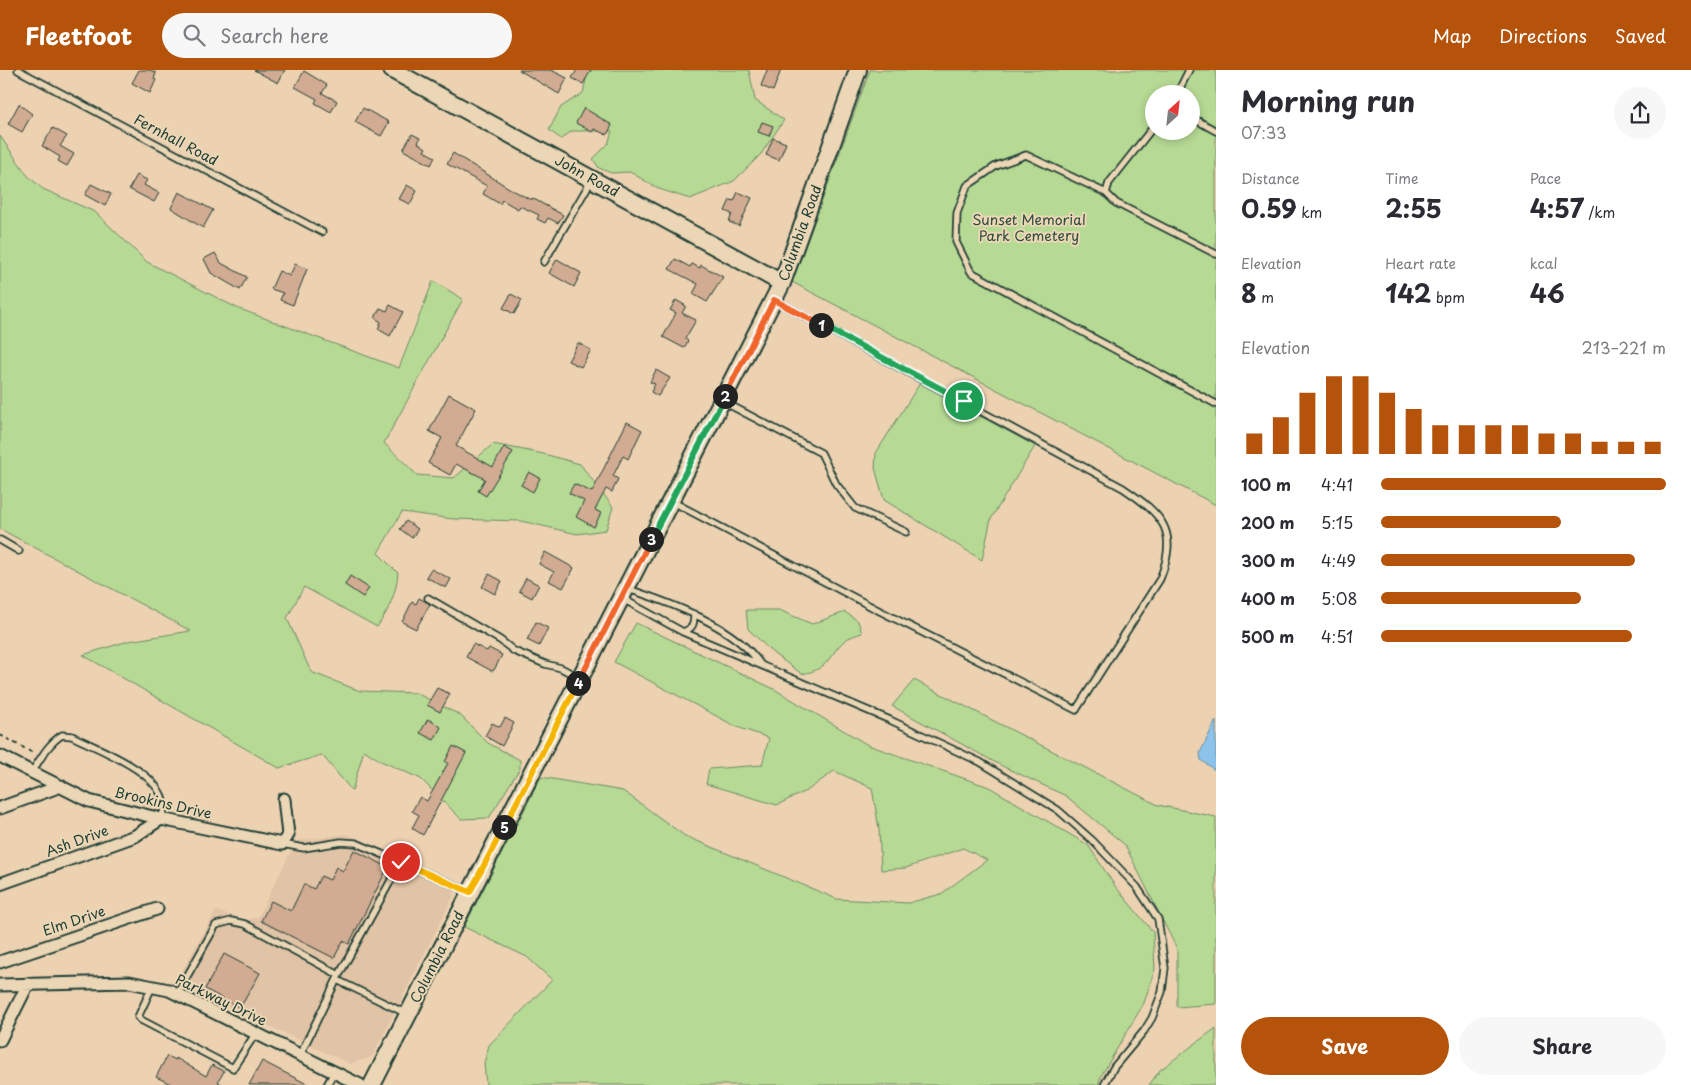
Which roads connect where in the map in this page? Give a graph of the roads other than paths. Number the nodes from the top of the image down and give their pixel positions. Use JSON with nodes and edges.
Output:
{"nodes":[{"id":1,"x":18,"y":70,"type":"edge"},
{"id":2,"x":392,"y":70,"type":"edge"},
{"id":3,"x":858,"y":70,"type":"edge"},
{"id":4,"x":1189,"y":70,"type":"edge"},
{"id":5,"x":1182,"y":85,"type":"edge"},
{"id":6,"x":1200,"y":122,"type":"edge"},
{"id":7,"x":1216,"y":130,"type":"edge"},
{"id":8,"x":1145,"y":137,"type":"edge"},
{"id":9,"x":592,"y":179,"type":"junction"},
{"id":10,"x":1106,"y":193,"type":"junction"},
{"id":11,"x":322,"y":232,"type":"dead end"},
{"id":12,"x":1216,"y":254,"type":"edge"},
{"id":13,"x":544,"y":262,"type":"dead end"},
{"id":14,"x":782,"y":283,"type":"junction"},
{"id":15,"x":774,"y":300,"type":"junction"},
{"id":16,"x":722,"y":401,"type":"junction"},
{"id":17,"x":1216,"y":404,"type":"edge"},
{"id":18,"x":671,"y":501,"type":"junction"},
{"id":19,"x":906,"y":532,"type":"dead end"},
{"id":20,"x":0,"y":540,"type":"edge"},
{"id":21,"x":19,"y":551,"type":"dead end"},
{"id":22,"x":623,"y":594,"type":"junction"},
{"id":23,"x":428,"y":598,"type":"dead end"},
{"id":24,"x":694,"y":614,"type":"junction"},
{"id":25,"x":683,"y":632,"type":"junction"},
{"id":26,"x":762,"y":666,"type":"junction"},
{"id":27,"x":580,"y":678,"type":"junction"},
{"id":28,"x":0,"y":756,"type":"edge"},
{"id":29,"x":32,"y":772,"type":"junction"},
{"id":30,"x":61,"y":786,"type":"junction"},
{"id":31,"x":284,"y":799,"type":"dead end"},
{"id":32,"x":0,"y":808,"type":"edge"},
{"id":33,"x":161,"y":819,"type":"junction"},
{"id":34,"x":282,"y":844,"type":"junction"},
{"id":35,"x":401,"y":862,"type":"junction"},
{"id":36,"x":0,"y":884,"type":"edge"},
{"id":37,"x":470,"y":892,"type":"junction"},
{"id":38,"x":157,"y":909,"type":"dead end"},
{"id":39,"x":0,"y":962,"type":"edge"},
{"id":40,"x":338,"y":978,"type":"junction"},
{"id":41,"x":28,"y":984,"type":"junction"},
{"id":42,"x":0,"y":985,"type":"edge"},
{"id":43,"x":153,"y":987,"type":"junction"},
{"id":44,"x":177,"y":994,"type":"junction"},
{"id":45,"x":407,"y":1014,"type":"junction"},
{"id":46,"x":256,"y":1033,"type":"junction"},
{"id":47,"x":0,"y":1040,"type":"edge"},
{"id":48,"x":300,"y":1055,"type":"junction"},
{"id":49,"x":334,"y":1072,"type":"junction"},
{"id":50,"x":326,"y":1085,"type":"edge"},
{"id":51,"x":360,"y":1085,"type":"edge"},
{"id":52,"x":372,"y":1085,"type":"edge"},
{"id":53,"x":1104,"y":1085,"type":"edge"}],
"edges":[{"from":1,"to":11,"type":"lane","name":"Fernhall Road"},
{"from":2,"to":9,"type":"main road","name":"John Road"},
{"from":3,"to":14,"type":"main road","name":"Columbia Road"},
{"from":4,"to":5,"type":"lane"},
{"from":6,"to":7,"type":"lane"},
{"from":8,"to":10,"type":"lane"},
{"from":9,"to":13,"type":"lane"},
{"from":9,"to":14,"type":"main road","name":"John Road"},
{"from":10,"to":12,"type":"lane"},
{"from":10,"to":17,"type":"lane"},
{"from":14,"to":15,"type":"main road","name":"Columbia Road"},
{"from":15,"to":16,"type":"main road","name":"Columbia Road"},
{"from":15,"to":18,"type":"lane"},
{"from":16,"to":18,"type":"main road","name":"Columbia Road"},
{"from":16,"to":19,"type":"lane"},
{"from":18,"to":22,"type":"main road","name":"Columbia Road"},
{"from":20,"to":21,"type":"lane"},
{"from":22,"to":24,"type":"lane"},
{"from":22,"to":25,"type":"lane"},
{"from":22,"to":27,"type":"main road","name":"Columbia Road"},
{"from":23,"to":27,"type":"lane"},
{"from":24,"to":25,"type":"lane"},
{"from":24,"to":26,"type":"lane"},
{"from":25,"to":26,"type":"lane"},
{"from":26,"to":53,"type":"lane"},
{"from":27,"to":37,"type":"main road","name":"Columbia Road"},
{"from":28,"to":29,"type":"street","name":"Brookins Drive"},
{"from":29,"to":30,"type":"street","name":"Brookins Drive"},
{"from":29,"to":33,"type":"lane"},
{"from":30,"to":32,"type":"street"},
{"from":30,"to":33,"type":"street","name":"Brookins Drive"},
{"from":31,"to":34,"type":"street"},
{"from":33,"to":34,"type":"street","name":"Brookins Drive"},
{"from":33,"to":36,"type":"street","name":"Ash Drive"},
{"from":34,"to":35,"type":"lane"},
{"from":35,"to":37,"type":"lane"},
{"from":35,"to":40,"type":"lane"},
{"from":37,"to":45,"type":"main road","name":"Columbia Road"},
{"from":38,"to":39,"type":"street","name":"Elm Drive"},
{"from":40,"to":44,"type":"lane"},
{"from":40,"to":45,"type":"lane"},
{"from":40,"to":48,"type":"lane"},
{"from":41,"to":42,"type":"street","name":"Parkway Drive"},
{"from":41,"to":43,"type":"street","name":"Parkway Drive"},
{"from":41,"to":47,"type":"street"},
{"from":43,"to":44,"type":"street","name":"Parkway Drive"},
{"from":43,"to":46,"type":"lane"},
{"from":44,"to":46,"type":"street","name":"Parkway Drive"},
{"from":45,"to":52,"type":"main road","name":"Columbia Road"},
{"from":46,"to":48,"type":"street","name":"Parkway Drive"},
{"from":48,"to":49,"type":"street","name":"Parkway Drive"},
{"from":49,"to":50,"type":"lane"},
{"from":49,"to":51,"type":"street","name":"Parkway Drive"}]}
